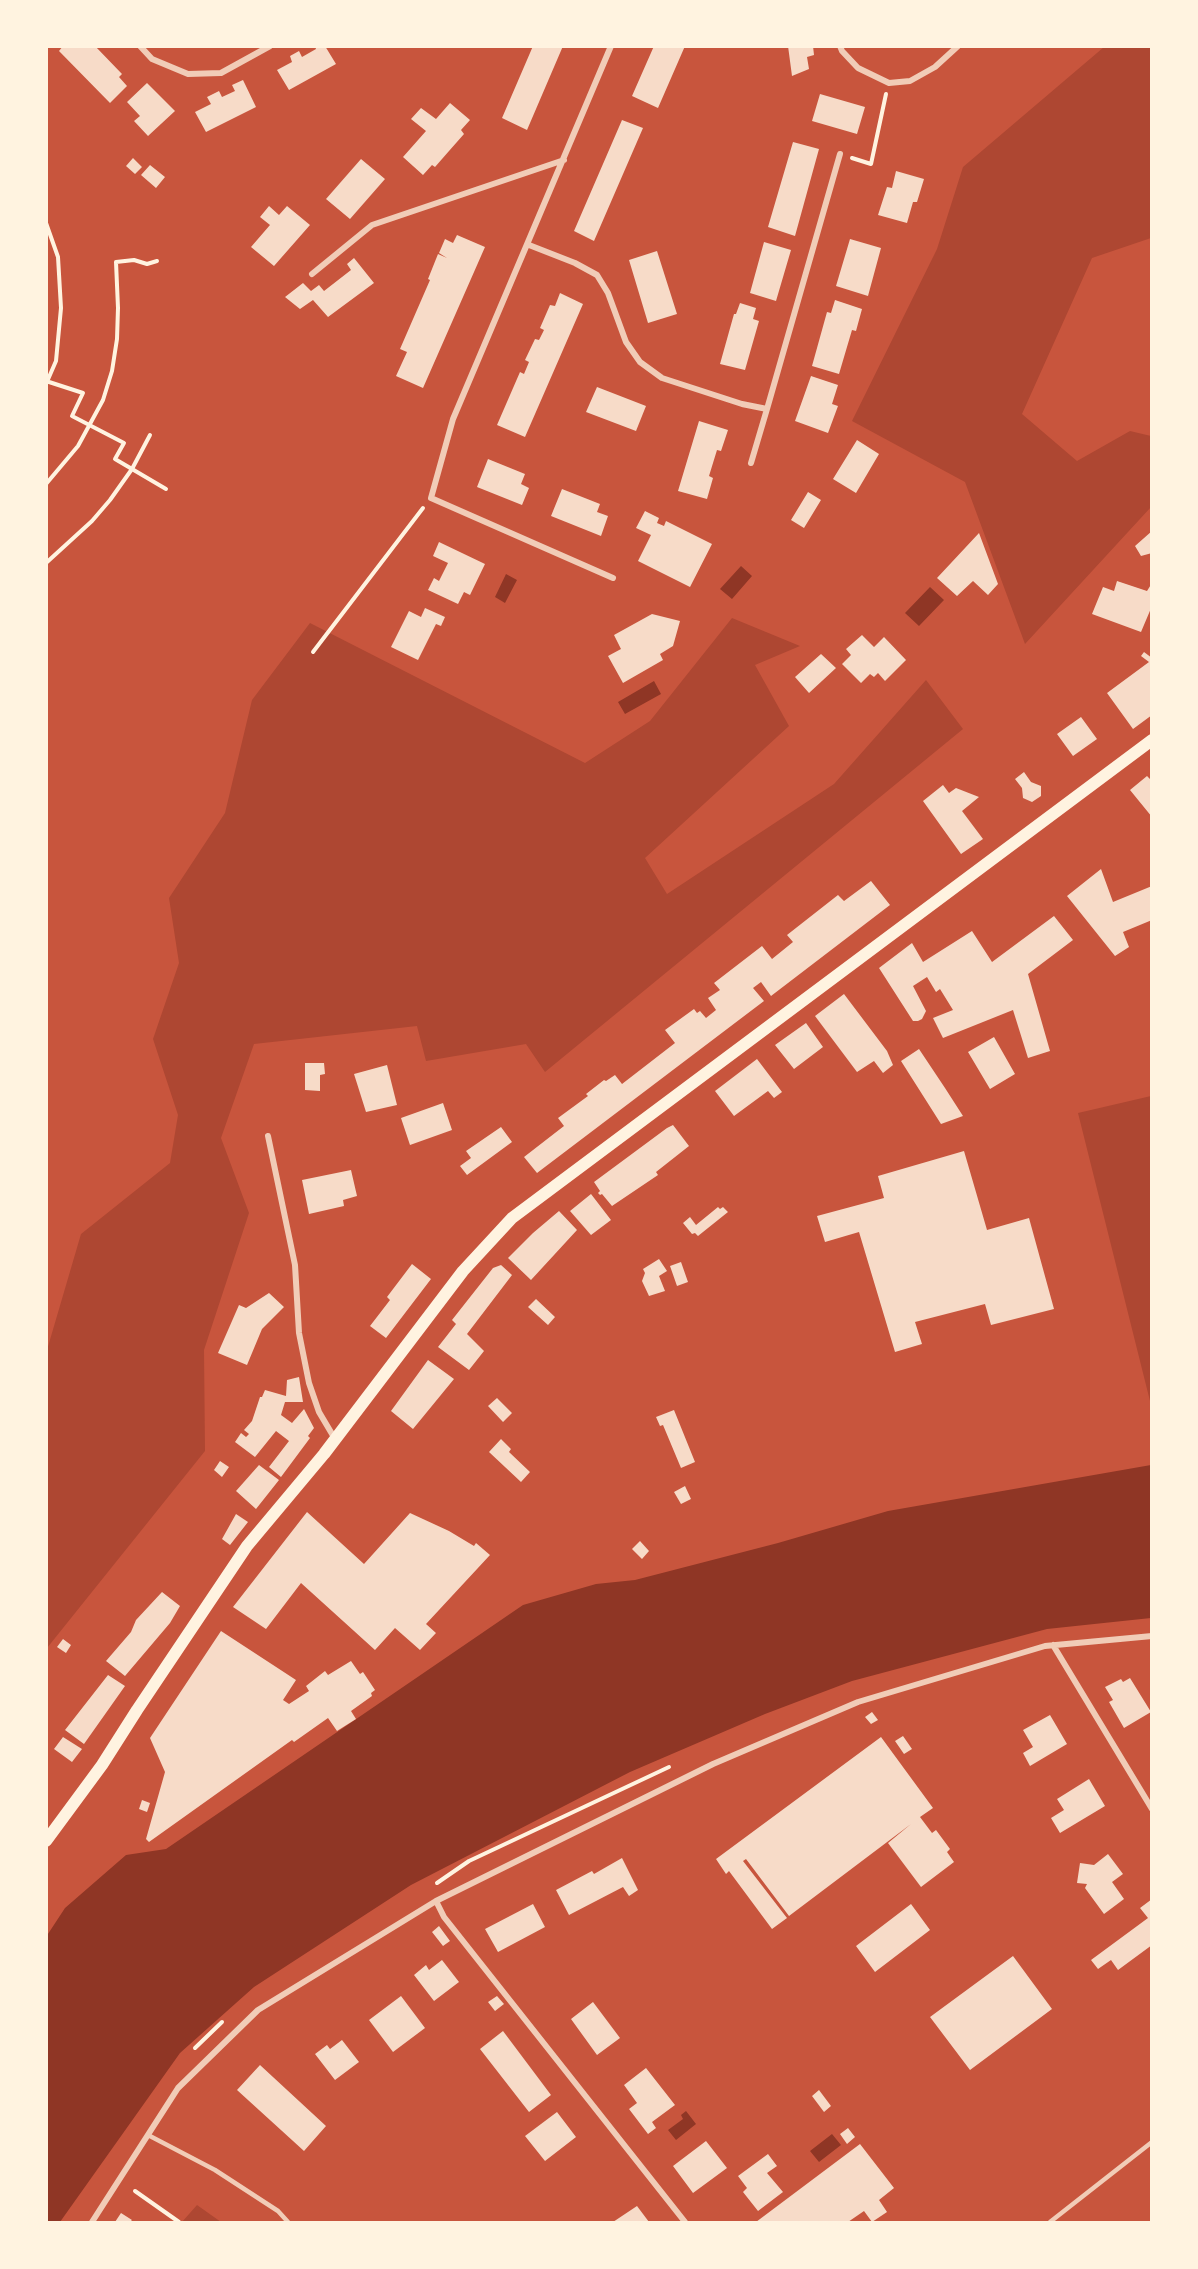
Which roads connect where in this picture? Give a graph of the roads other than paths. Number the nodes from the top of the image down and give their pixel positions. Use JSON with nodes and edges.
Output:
{"nodes":[{"id":1,"x":140,"y":46,"type":"edge"},
{"id":2,"x":270,"y":46,"type":"edge"},
{"id":3,"x":611,"y":46,"type":"edge"},
{"id":4,"x":840,"y":46,"type":"edge"},
{"id":5,"x":957,"y":46,"type":"edge"},
{"id":6,"x":840,"y":154,"type":"road end"},
{"id":7,"x":564,"y":160,"type":"junction"},
{"id":8,"x":529,"y":245,"type":"junction"},
{"id":9,"x":312,"y":274,"type":"dead end"},
{"id":10,"x":767,"y":409,"type":"junction"},
{"id":11,"x":751,"y":463,"type":"dead end"},
{"id":12,"x":613,"y":578,"type":"dead end"},
{"id":13,"x":1152,"y":740,"type":"edge"},
{"id":14,"x":268,"y":1136,"type":"dead end"},
{"id":15,"x":335,"y":1439,"type":"junction"},
{"id":16,"x":1152,"y":1636,"type":"edge"},
{"id":17,"x":1053,"y":1645,"type":"junction"},
{"id":18,"x":1152,"y":1809,"type":"edge"},
{"id":19,"x":46,"y":1841,"type":"edge"},
{"id":20,"x":436,"y":1900,"type":"junction"},
{"id":21,"x":148,"y":2135,"type":"junction"},
{"id":22,"x":1152,"y":2142,"type":"edge"},
{"id":23,"x":92,"y":2223,"type":"edge"},
{"id":24,"x":288,"y":2223,"type":"edge"},
{"id":25,"x":685,"y":2223,"type":"edge"},
{"id":26,"x":1050,"y":2223,"type":"edge"}],
"edges":[{"from":1,"to":2,"type":"street"},
{"from":3,"to":7,"type":"street"},
{"from":4,"to":5,"type":"street"},
{"from":6,"to":10,"type":"street"},
{"from":7,"to":8,"type":"street"},
{"from":7,"to":9,"type":"street"},
{"from":8,"to":10,"type":"street"},
{"from":8,"to":12,"type":"street"},
{"from":10,"to":11,"type":"street"},
{"from":13,"to":15,"type":"main road"},
{"from":14,"to":15,"type":"street"},
{"from":15,"to":19,"type":"main road"},
{"from":16,"to":17,"type":"street"},
{"from":17,"to":18,"type":"street"},
{"from":17,"to":20,"type":"street"},
{"from":20,"to":21,"type":"street"},
{"from":20,"to":25,"type":"street"},
{"from":21,"to":23,"type":"street"},
{"from":21,"to":24,"type":"lane"},
{"from":22,"to":26,"type":"lane"}]}
